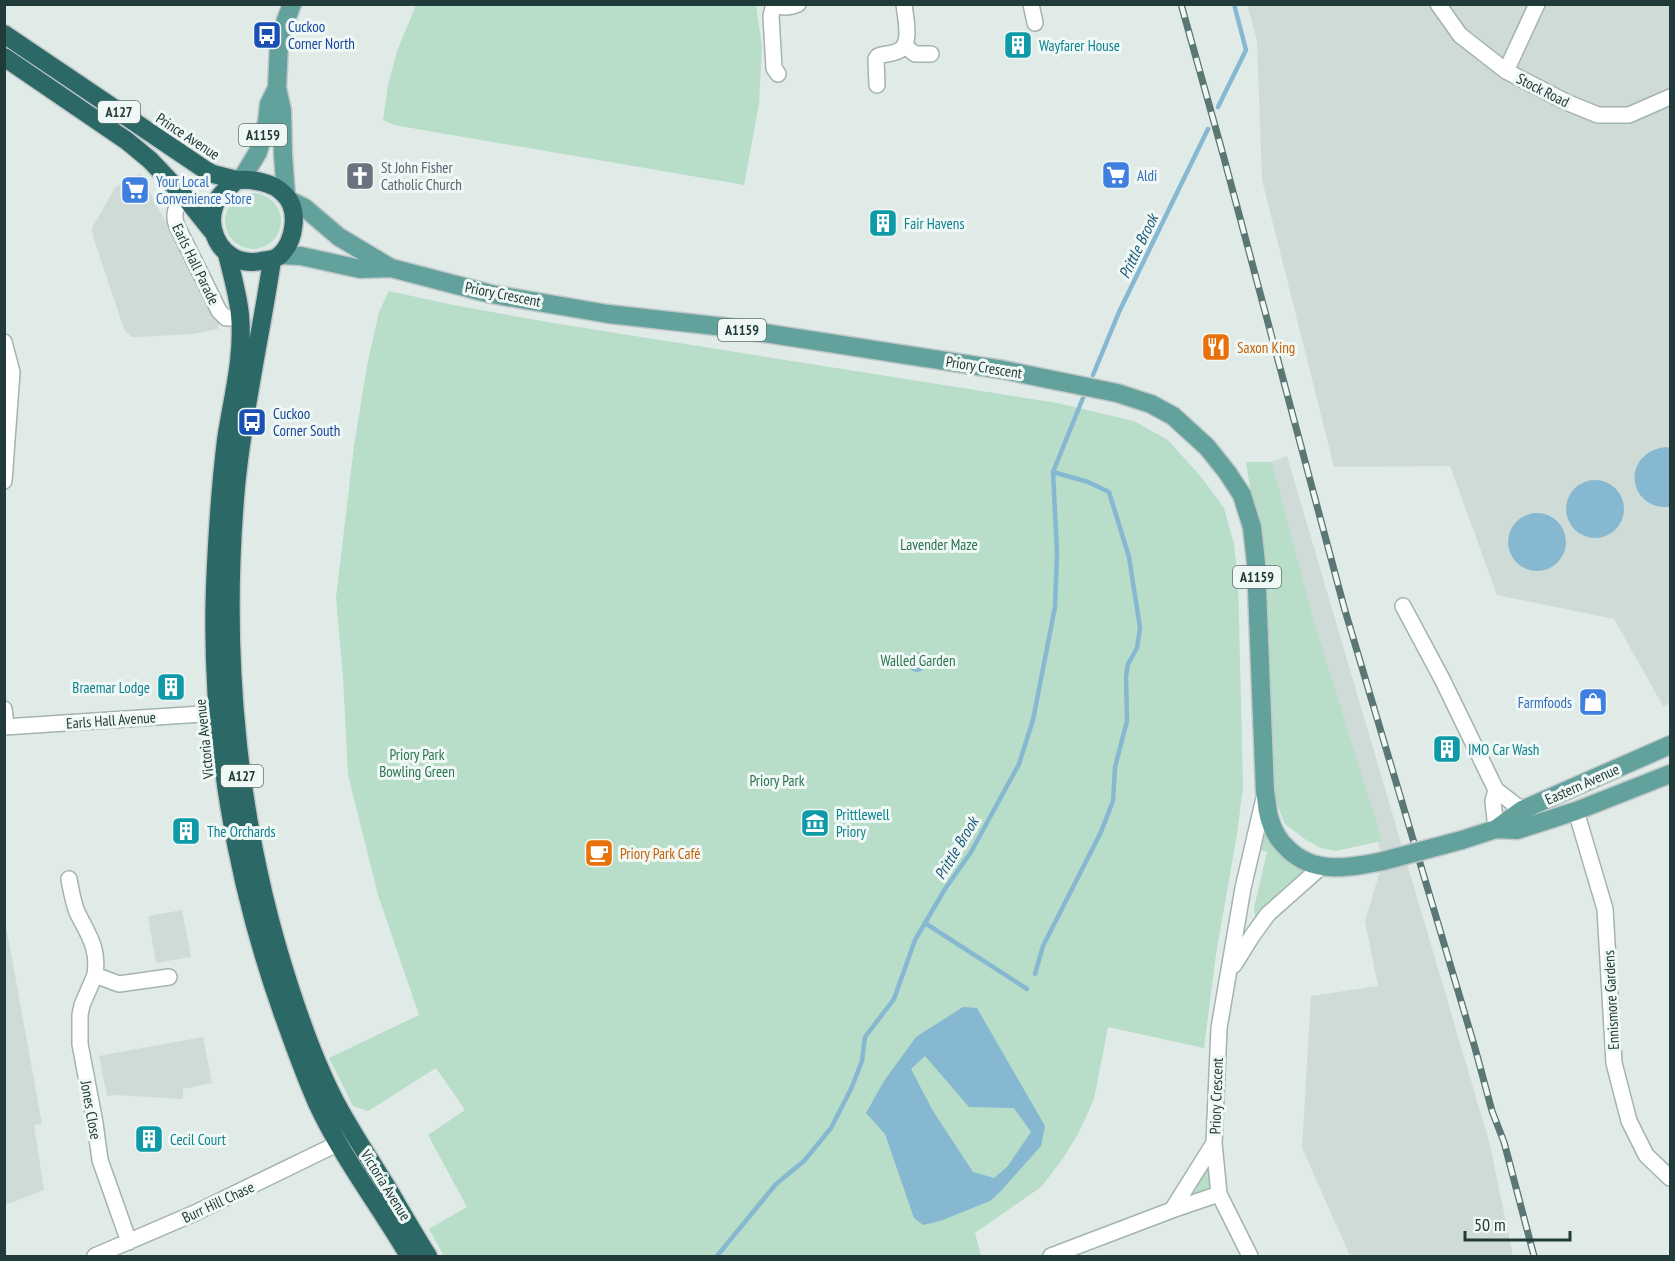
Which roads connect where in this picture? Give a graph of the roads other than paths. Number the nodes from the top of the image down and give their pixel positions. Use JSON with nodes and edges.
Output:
{"nodes":[{"id":1,"x":292,"y":4,"type":"edge"},
{"id":2,"x":774,"y":4,"type":"edge"},
{"id":3,"x":798,"y":4,"type":"edge"},
{"id":4,"x":904,"y":4,"type":"edge"},
{"id":5,"x":1030,"y":4,"type":"edge"},
{"id":6,"x":1438,"y":4,"type":"edge"},
{"id":7,"x":1537,"y":4,"type":"edge"},
{"id":8,"x":1035,"y":23,"type":"dead end"},
{"id":9,"x":4,"y":34,"type":"edge"},
{"id":10,"x":904,"y":46,"type":"junction"},
{"id":11,"x":931,"y":54,"type":"dead end"},
{"id":12,"x":4,"y":57,"type":"edge"},
{"id":13,"x":1506,"y":71,"type":"junction"},
{"id":14,"x":778,"y":74,"type":"dead end"},
{"id":15,"x":877,"y":85,"type":"dead end"},
{"id":16,"x":277,"y":88,"type":"junction"},
{"id":17,"x":1671,"y":97,"type":"edge"},
{"id":18,"x":239,"y":180,"type":"junction"},
{"id":19,"x":184,"y":196,"type":"junction"},
{"id":20,"x":287,"y":197,"type":"junction"},
{"id":21,"x":212,"y":231,"type":"junction"},
{"id":22,"x":227,"y":254,"type":"junction"},
{"id":23,"x":276,"y":258,"type":"junction"},
{"id":24,"x":391,"y":268,"type":"junction"},
{"id":25,"x":233,"y":317,"type":"junction"},
{"id":26,"x":4,"y":342,"type":"edge"},
{"id":27,"x":4,"y":482,"type":"edge"},
{"id":28,"x":1403,"y":606,"type":"dead end"},
{"id":29,"x":4,"y":709,"type":"edge"},
{"id":30,"x":217,"y":713,"type":"junction"},
{"id":31,"x":5,"y":727,"type":"edge"},
{"id":32,"x":1671,"y":745,"type":"edge"},
{"id":33,"x":1671,"y":774,"type":"edge"},
{"id":34,"x":1496,"y":790,"type":"junction"},
{"id":35,"x":1265,"y":792,"type":"junction"},
{"id":36,"x":1522,"y":810,"type":"junction"},
{"id":37,"x":1576,"y":811,"type":"junction"},
{"id":38,"x":1496,"y":830,"type":"junction"},
{"id":39,"x":1383,"y":861,"type":"joint"},
{"id":40,"x":1321,"y":867,"type":"junction"},
{"id":41,"x":69,"y":879,"type":"dead end"},
{"id":42,"x":1229,"y":972,"type":"junction"},
{"id":43,"x":95,"y":975,"type":"junction"},
{"id":44,"x":169,"y":977,"type":"dead end"},
{"id":45,"x":339,"y":1143,"type":"junction"},
{"id":46,"x":1214,"y":1143,"type":"junction"},
{"id":47,"x":1671,"y":1178,"type":"edge"},
{"id":48,"x":1219,"y":1194,"type":"junction"},
{"id":49,"x":1172,"y":1210,"type":"junction"},
{"id":50,"x":129,"y":1242,"type":"junction"},
{"id":51,"x":1074,"y":1252,"type":"edge"},
{"id":52,"x":95,"y":1257,"type":"edge"},
{"id":53,"x":408,"y":1257,"type":"edge"},
{"id":54,"x":428,"y":1257,"type":"edge"},
{"id":55,"x":1052,"y":1257,"type":"edge"},
{"id":56,"x":1250,"y":1257,"type":"edge"}],
"edges":[{"from":1,"to":16,"type":"main road","number":"A1159"},
{"from":2,"to":3,"type":"street"},
{"from":2,"to":14,"type":"street"},
{"from":4,"to":10,"type":"street"},
{"from":5,"to":8,"type":"street"},
{"from":6,"to":13,"type":"street","name":"Stock Road"},
{"from":7,"to":13,"type":"street"},
{"from":9,"to":18,"type":"highway","name":"Prince Avenue","number":"A127"},
{"from":10,"to":11,"type":"street"},
{"from":10,"to":15,"type":"street"},
{"from":12,"to":19,"type":"highway","number":"A127"},
{"from":13,"to":17,"type":"street","name":"Stock Road"},
{"from":16,"to":18,"type":"main road","number":"A1159"},
{"from":16,"to":20,"type":"main road","number":"A1159"},
{"from":18,"to":20,"type":"highway"},
{"from":18,"to":21,"type":"highway"},
{"from":19,"to":21,"type":"highway","number":"A127"},
{"from":19,"to":25,"type":"street","name":"Earls Hall Parade"},
{"from":20,"to":23,"type":"highway"},
{"from":20,"to":24,"type":"main road","name":"Priory Crescent","number":"A1159"},
{"from":21,"to":22,"type":"highway"},
{"from":22,"to":23,"type":"highway"},
{"from":22,"to":25,"type":"highway","name":"Victoria Avenue","number":"A127"},
{"from":23,"to":24,"type":"main road","name":"Priory Crescent","number":"A1159"},
{"from":23,"to":54,"type":"highway","name":"Victoria Avenue","number":"A127"},
{"from":24,"to":35,"type":"main road","name":"Priory Crescent","number":"A1159"},
{"from":25,"to":30,"type":"highway","name":"Victoria Avenue","number":"A127"},
{"from":26,"to":27,"type":"street"},
{"from":28,"to":34,"type":"street"},
{"from":29,"to":31,"type":"street"},
{"from":30,"to":31,"type":"street","name":"Earls Hall Avenue"},
{"from":30,"to":45,"type":"highway","name":"Victoria Avenue","number":"A127"},
{"from":32,"to":36,"type":"main road","name":"Eastern Avenue","number":"A1159"},
{"from":33,"to":37,"type":"main road","name":"Eastern Avenue","number":"A1159"},
{"from":34,"to":36,"type":"street"},
{"from":34,"to":38,"type":"street"},
{"from":35,"to":40,"type":"main road","name":"Priory Crescent","number":"A1159"},
{"from":35,"to":42,"type":"street","name":"Priory Crescent"},
{"from":36,"to":38,"type":"main road","name":"Eastern Avenue","number":"A1159"},
{"from":37,"to":38,"type":"main road","name":"Eastern Avenue","number":"A1159"},
{"from":37,"to":47,"type":"street","name":"Ennismore Gardens"},
{"from":38,"to":39,"type":"main road","name":"Eastern Avenue","number":"A1159","bridge":true},
{"from":39,"to":40,"type":"main road","name":"Priory Crescent","number":"A1159"},
{"from":40,"to":42,"type":"street","name":"Priory Crescent"},
{"from":41,"to":43,"type":"street","name":"Jones Close"},
{"from":42,"to":46,"type":"street","name":"Priory Crescent"},
{"from":43,"to":44,"type":"street"},
{"from":43,"to":50,"type":"street","name":"Jones Close"},
{"from":45,"to":50,"type":"street","name":"Burr Hill Chase"},
{"from":45,"to":53,"type":"highway","name":"Victoria Avenue","number":"A127"},
{"from":46,"to":48,"type":"street"},
{"from":46,"to":49,"type":"street","name":"Priory Crescent"},
{"from":48,"to":49,"type":"street"},
{"from":48,"to":56,"type":"street"},
{"from":49,"to":51,"type":"street"},
{"from":50,"to":52,"type":"street","name":"Burr Hill Chase"},
{"from":51,"to":55,"type":"street"}]}
